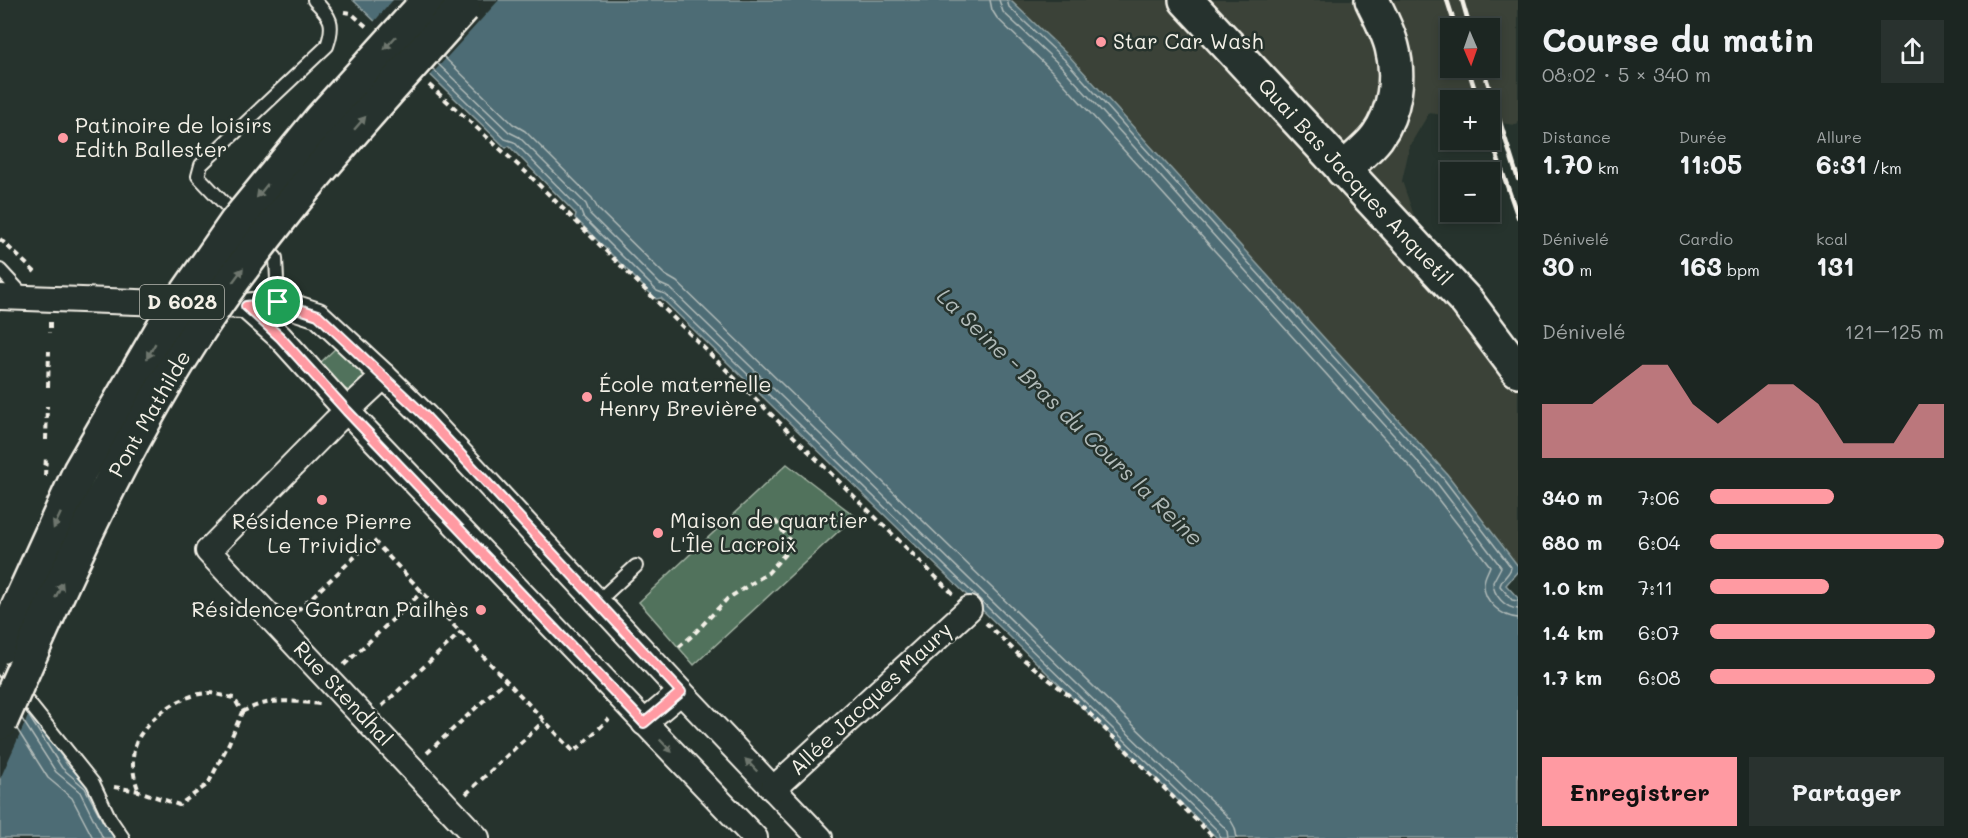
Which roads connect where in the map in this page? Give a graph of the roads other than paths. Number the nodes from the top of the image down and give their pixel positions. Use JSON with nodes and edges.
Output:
{"nodes":[{"id":1,"x":314,"y":0,"type":"edge"},
{"id":2,"x":429,"y":0,"type":"edge"},
{"id":3,"x":470,"y":0,"type":"edge"},
{"id":4,"x":1186,"y":0,"type":"edge"},
{"id":5,"x":1372,"y":0,"type":"edge"},
{"id":6,"x":1343,"y":170,"type":"junction"},
{"id":7,"x":0,"y":270,"type":"edge"},
{"id":8,"x":0,"y":297,"type":"edge"},
{"id":9,"x":26,"y":298,"type":"junction"},
{"id":10,"x":278,"y":302,"type":"junction"},
{"id":11,"x":246,"y":306,"type":"junction"},
{"id":12,"x":1518,"y":369,"type":"edge"},
{"id":13,"x":384,"y":376,"type":"junction"},
{"id":14,"x":347,"y":411,"type":"junction"},
{"id":15,"x":636,"y":566,"type":"dead end"},
{"id":16,"x":597,"y":602,"type":"junction"},
{"id":17,"x":969,"y":609,"type":"road end"},
{"id":18,"x":0,"y":647,"type":"edge"},
{"id":19,"x":0,"y":667,"type":"edge"},
{"id":20,"x":681,"y":692,"type":"junction"},
{"id":21,"x":0,"y":723,"type":"edge"},
{"id":22,"x":644,"y":723,"type":"junction"},
{"id":23,"x":773,"y":789,"type":"junction"},
{"id":24,"x":123,"y":838,"type":"edge"},
{"id":25,"x":477,"y":838,"type":"edge"},
{"id":26,"x":755,"y":838,"type":"edge"},
{"id":27,"x":820,"y":838,"type":"edge"}],
"edges":[{"from":1,"to":10,"type":"lane"},
{"from":2,"to":18,"type":"main road","name":"Pont Mathilde","number":"D 6028","one_way":true,"bridge":true},
{"from":21,"to":3,"type":"main road","name":"Pont Mathilde","number":"D 6028","one_way":true,"bridge":true},
{"from":4,"to":6,"type":"main road","name":"Quai Bas Jacques Anquetil"},
{"from":5,"to":6,"type":"main road"},
{"from":6,"to":12,"type":"main road","name":"Quai Bas Jacques Anquetil"},
{"from":7,"to":9,"type":"lane"},
{"from":8,"to":9,"type":"street"},
{"from":9,"to":11,"type":"street"},
{"from":10,"to":11,"type":"street"},
{"from":10,"to":13,"type":"street"},
{"from":11,"to":14,"type":"street"},
{"from":13,"to":14,"type":"street"},
{"from":13,"to":16,"type":"street"},
{"from":14,"to":22,"type":"street"},
{"from":14,"to":25,"type":"street","name":"Rue Stendhal"},
{"from":15,"to":16,"type":"lane"},
{"from":16,"to":20,"type":"street"},
{"from":17,"to":23,"type":"street","name":"Allée Jacques Maury"},
{"from":19,"to":24,"type":"lane"},
{"from":20,"to":22,"type":"street"},
{"from":23,"to":20,"type":"street","one_way":true},
{"from":22,"to":26,"type":"street","one_way":true},
{"from":23,"to":27,"type":"street"}]}
